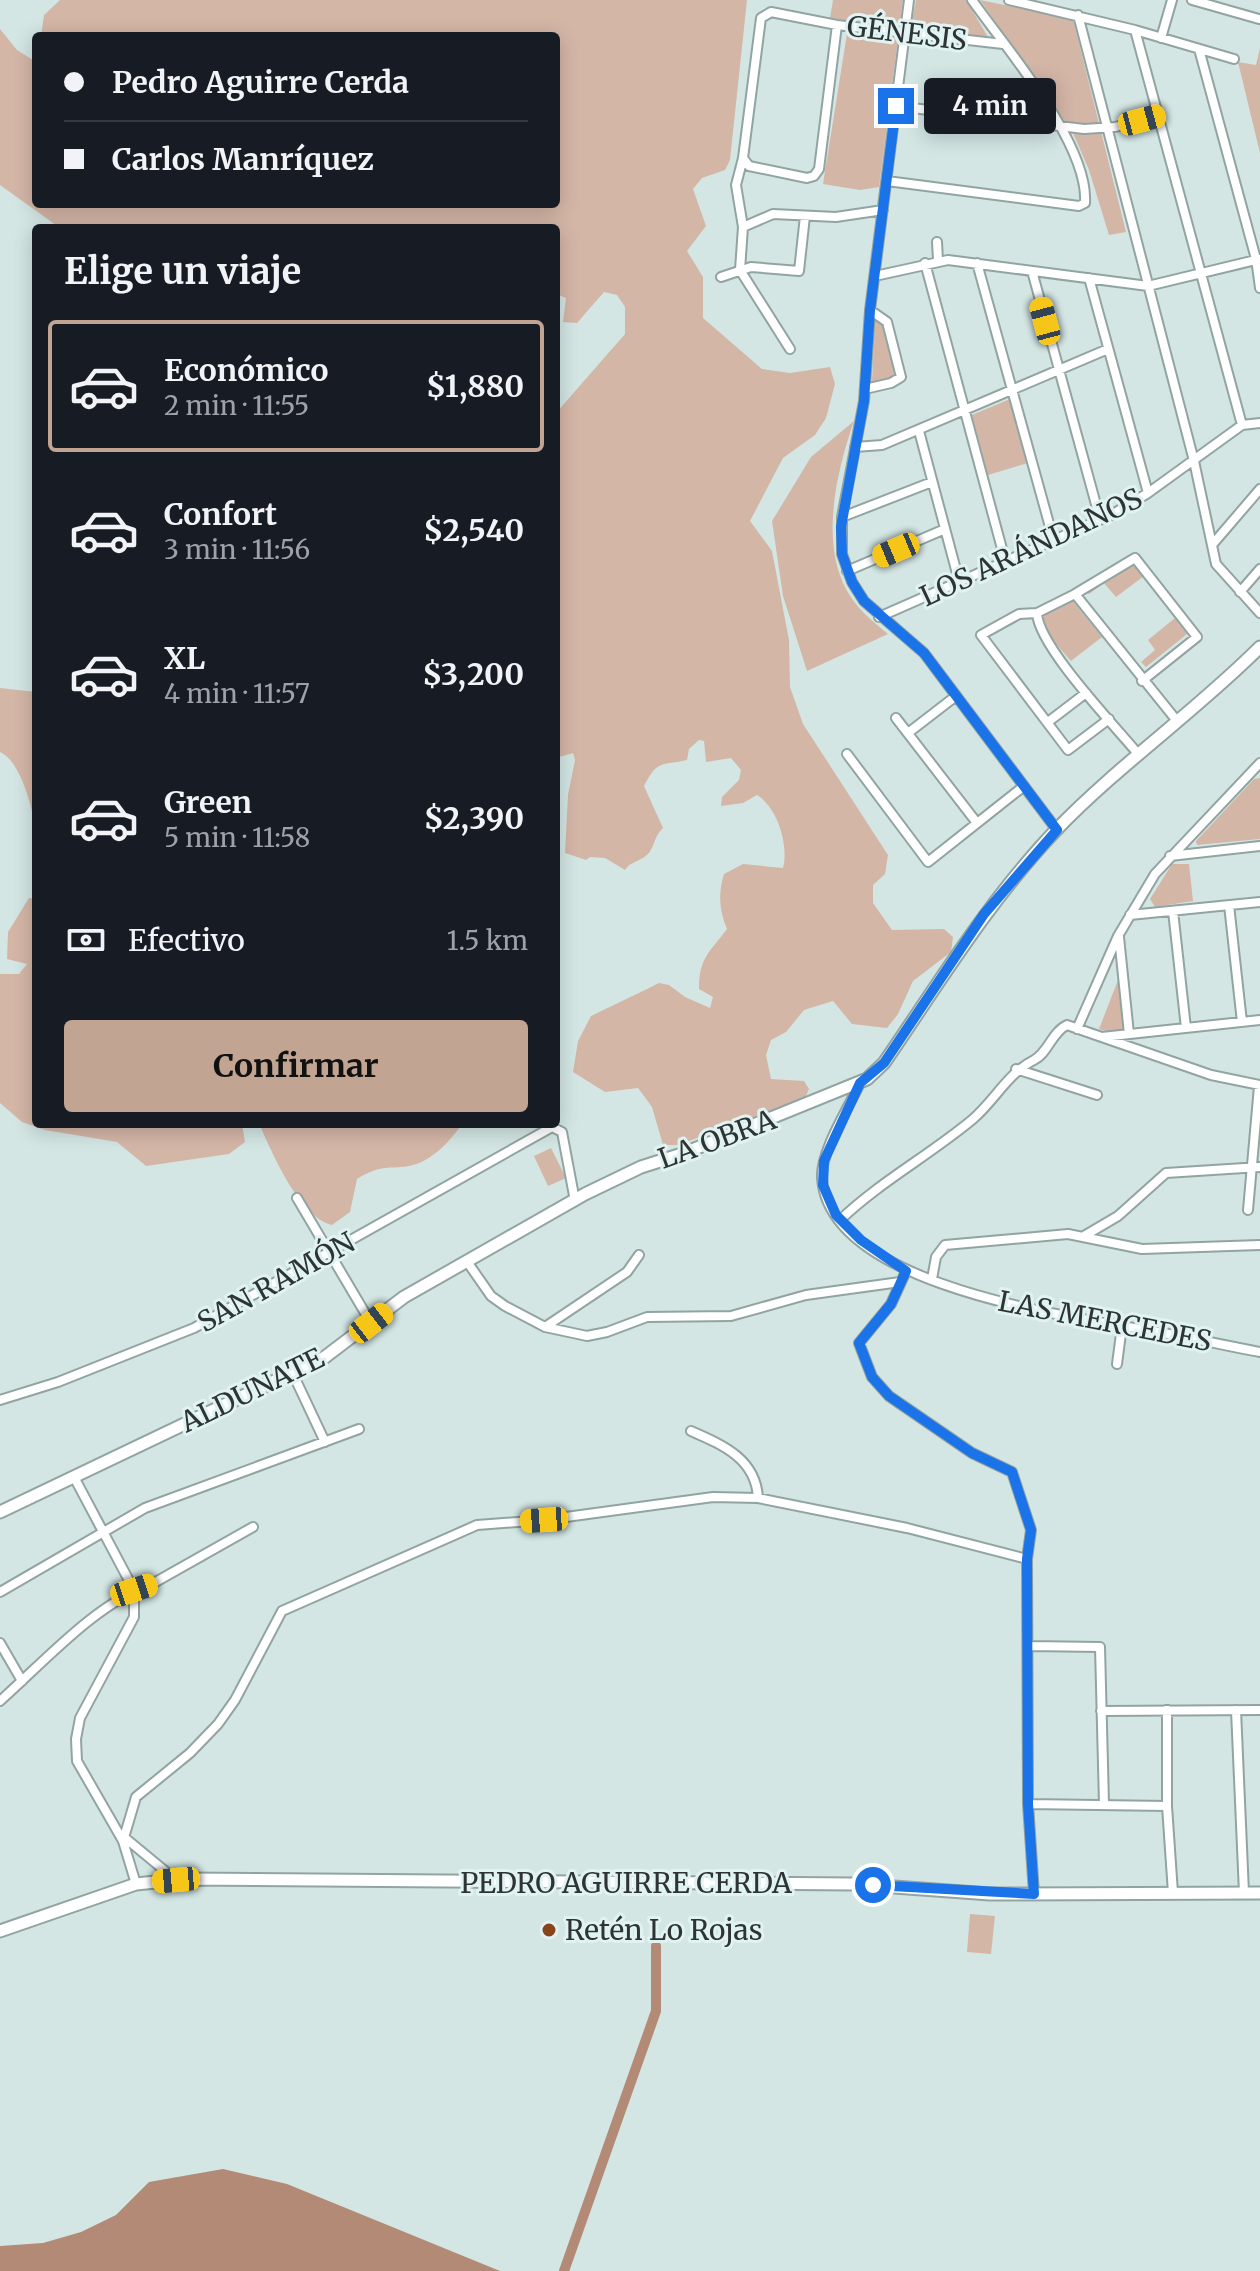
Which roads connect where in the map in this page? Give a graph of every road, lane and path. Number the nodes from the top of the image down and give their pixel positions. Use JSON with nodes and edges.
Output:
{"nodes":[{"id":1,"x":909,"y":0,"type":"edge"},
{"id":2,"x":972,"y":0,"type":"edge"},
{"id":3,"x":1009,"y":0,"type":"edge"},
{"id":4,"x":1172,"y":0,"type":"edge"},
{"id":5,"x":1192,"y":0,"type":"edge"},
{"id":6,"x":1078,"y":15,"type":"junction"},
{"id":7,"x":1259,"y":19,"type":"edge"},
{"id":8,"x":837,"y":25,"type":"junction"},
{"id":9,"x":1135,"y":30,"type":"junction"},
{"id":10,"x":905,"y":34,"type":"junction"},
{"id":11,"x":1161,"y":38,"type":"junction"},
{"id":12,"x":1003,"y":44,"type":"junction"},
{"id":13,"x":1199,"y":49,"type":"junction"},
{"id":14,"x":1234,"y":59,"type":"dead end"},
{"id":15,"x":896,"y":106,"type":"junction"},
{"id":16,"x":1158,"y":116,"type":"junction"},
{"id":17,"x":1061,"y":127,"type":"junction"},
{"id":18,"x":1106,"y":129,"type":"junction"},
{"id":19,"x":743,"y":158,"type":"junction"},
{"id":20,"x":887,"y":181,"type":"junction"},
{"id":21,"x":883,"y":210,"type":"junction"},
{"id":22,"x":805,"y":216,"type":"junction"},
{"id":23,"x":743,"y":227,"type":"junction"},
{"id":24,"x":937,"y":242,"type":"dead end"},
{"id":25,"x":1258,"y":259,"type":"edge"},
{"id":26,"x":938,"y":260,"type":"junction"},
{"id":27,"x":925,"y":263,"type":"junction"},
{"id":28,"x":977,"y":263,"type":"junction"},
{"id":29,"x":740,"y":270,"type":"junction"},
{"id":30,"x":1032,"y":271,"type":"junction"},
{"id":31,"x":1201,"y":272,"type":"junction"},
{"id":32,"x":875,"y":276,"type":"junction"},
{"id":33,"x":721,"y":277,"type":"dead end"},
{"id":34,"x":1089,"y":278,"type":"junction"},
{"id":35,"x":1148,"y":286,"type":"junction"},
{"id":36,"x":1260,"y":288,"type":"edge"},
{"id":37,"x":870,"y":310,"type":"junction"},
{"id":38,"x":790,"y":349,"type":"dead end"},
{"id":39,"x":1108,"y":349,"type":"junction"},
{"id":40,"x":1059,"y":371,"type":"junction"},
{"id":41,"x":865,"y":389,"type":"junction"},
{"id":42,"x":1012,"y":391,"type":"junction"},
{"id":43,"x":965,"y":411,"type":"junction"},
{"id":44,"x":1260,"y":423,"type":"edge"},
{"id":45,"x":1242,"y":425,"type":"junction"},
{"id":46,"x":919,"y":431,"type":"junction"},
{"id":47,"x":855,"y":447,"type":"junction"},
{"id":48,"x":1194,"y":461,"type":"junction"},
{"id":49,"x":932,"y":482,"type":"junction"},
{"id":50,"x":1260,"y":489,"type":"edge"},
{"id":51,"x":1148,"y":493,"type":"junction"},
{"id":52,"x":842,"y":517,"type":"junction"},
{"id":53,"x":1100,"y":519,"type":"junction"},
{"id":54,"x":945,"y":529,"type":"junction"},
{"id":55,"x":1053,"y":538,"type":"junction"},
{"id":56,"x":1212,"y":545,"type":"junction"},
{"id":57,"x":1005,"y":560,"type":"junction"},
{"id":58,"x":1260,"y":569,"type":"edge"},
{"id":59,"x":847,"y":571,"type":"junction"},
{"id":60,"x":959,"y":581,"type":"junction"},
{"id":61,"x":1240,"y":592,"type":"junction"},
{"id":62,"x":1075,"y":594,"type":"junction"},
{"id":63,"x":1037,"y":613,"type":"junction"},
{"id":64,"x":1260,"y":613,"type":"edge"},
{"id":65,"x":879,"y":617,"type":"junction"},
{"id":66,"x":1260,"y":647,"type":"edge"},
{"id":67,"x":1142,"y":681,"type":"junction"},
{"id":68,"x":1086,"y":693,"type":"junction"},
{"id":69,"x":956,"y":696,"type":"junction"},
{"id":70,"x":896,"y":718,"type":"dead end"},
{"id":71,"x":1109,"y":719,"type":"junction"},
{"id":72,"x":1177,"y":721,"type":"junction"},
{"id":73,"x":1048,"y":722,"type":"junction"},
{"id":74,"x":908,"y":733,"type":"junction"},
{"id":75,"x":847,"y":754,"type":"dead end"},
{"id":76,"x":1139,"y":755,"type":"junction"},
{"id":77,"x":1260,"y":763,"type":"edge"},
{"id":78,"x":1024,"y":786,"type":"junction"},
{"id":79,"x":977,"y":823,"type":"junction"},
{"id":80,"x":1057,"y":830,"type":"junction"},
{"id":81,"x":1260,"y":846,"type":"edge"},
{"id":82,"x":1170,"y":856,"type":"junction"},
{"id":83,"x":1260,"y":902,"type":"edge"},
{"id":84,"x":1229,"y":905,"type":"junction"},
{"id":85,"x":1173,"y":911,"type":"junction"},
{"id":86,"x":1130,"y":915,"type":"junction"},
{"id":87,"x":1118,"y":936,"type":"junction"},
{"id":88,"x":1260,"y":1020,"type":"edge"},
{"id":89,"x":1242,"y":1022,"type":"junction"},
{"id":90,"x":1186,"y":1028,"type":"junction"},
{"id":91,"x":1077,"y":1029,"type":"junction"},
{"id":92,"x":1129,"y":1034,"type":"junction"},
{"id":93,"x":1100,"y":1037,"type":"junction"},
{"id":94,"x":1037,"y":1059,"type":"junction"},
{"id":95,"x":1016,"y":1069,"type":"junction"},
{"id":96,"x":1033,"y":1075,"type":"junction"},
{"id":97,"x":860,"y":1083,"type":"junction"},
{"id":98,"x":1259,"y":1086,"type":"edge"},
{"id":99,"x":1097,"y":1095,"type":"dead end"},
{"id":100,"x":550,"y":1128,"type":"edge"},
{"id":101,"x":554,"y":1128,"type":"edge"},
{"id":102,"x":1256,"y":1167,"type":"edge"},
{"id":103,"x":297,"y":1198,"type":"dead end"},
{"id":104,"x":575,"y":1201,"type":"junction"},
{"id":105,"x":1248,"y":1210,"type":"dead end"},
{"id":106,"x":840,"y":1220,"type":"junction"},
{"id":107,"x":1084,"y":1236,"type":"junction"},
{"id":108,"x":1260,"y":1245,"type":"edge"},
{"id":109,"x":330,"y":1252,"type":"junction"},
{"id":110,"x":639,"y":1255,"type":"dead end"},
{"id":111,"x":468,"y":1263,"type":"junction"},
{"id":112,"x":906,"y":1271,"type":"junction"},
{"id":113,"x":932,"y":1279,"type":"junction"},
{"id":114,"x":900,"y":1282,"type":"junction"},
{"id":115,"x":371,"y":1323,"type":"junction"},
{"id":116,"x":1122,"y":1326,"type":"junction"},
{"id":117,"x":545,"y":1327,"type":"junction"},
{"id":118,"x":1260,"y":1352,"type":"edge"},
{"id":119,"x":1117,"y":1364,"type":"dead end"},
{"id":120,"x":293,"y":1374,"type":"junction"},
{"id":121,"x":0,"y":1400,"type":"edge"},
{"id":122,"x":359,"y":1429,"type":"dead end"},
{"id":123,"x":691,"y":1431,"type":"dead end"},
{"id":124,"x":325,"y":1442,"type":"junction"},
{"id":125,"x":74,"y":1477,"type":"junction"},
{"id":126,"x":758,"y":1498,"type":"junction"},
{"id":127,"x":0,"y":1512,"type":"edge"},
{"id":128,"x":253,"y":1527,"type":"dead end"},
{"id":129,"x":101,"y":1534,"type":"junction"},
{"id":130,"x":1027,"y":1559,"type":"junction"},
{"id":131,"x":134,"y":1590,"type":"junction"},
{"id":132,"x":0,"y":1592,"type":"edge"},
{"id":133,"x":0,"y":1643,"type":"edge"},
{"id":134,"x":1029,"y":1646,"type":"junction"},
{"id":135,"x":22,"y":1681,"type":"junction"},
{"id":136,"x":0,"y":1701,"type":"edge"},
{"id":137,"x":1167,"y":1710,"type":"junction"},
{"id":138,"x":1236,"y":1710,"type":"junction"},
{"id":139,"x":1260,"y":1710,"type":"edge"},
{"id":140,"x":1101,"y":1711,"type":"junction"},
{"id":141,"x":1028,"y":1804,"type":"junction"},
{"id":142,"x":1104,"y":1804,"type":"junction"},
{"id":143,"x":1167,"y":1806,"type":"junction"},
{"id":144,"x":124,"y":1839,"type":"junction"},
{"id":145,"x":176,"y":1880,"type":"junction"},
{"id":146,"x":136,"y":1884,"type":"junction"},
{"id":147,"x":1173,"y":1893,"type":"junction"},
{"id":148,"x":1244,"y":1893,"type":"junction"},
{"id":149,"x":1260,"y":1893,"type":"edge"},
{"id":150,"x":1034,"y":1894,"type":"junction"},
{"id":151,"x":0,"y":1931,"type":"edge"}],
"edges":[{"from":1,"to":10,"type":"street"},
{"from":2,"to":12,"type":"street"},
{"from":3,"to":6,"type":"street"},
{"from":4,"to":11,"type":"street"},
{"from":5,"to":7,"type":"street"},
{"from":6,"to":9,"type":"street"},
{"from":6,"to":18,"type":"street"},
{"from":8,"to":10,"type":"street","name":"GÉNESIS"},
{"from":8,"to":19,"type":"street","name":"GÉNESIS"},
{"from":8,"to":19,"type":"street"},
{"from":9,"to":11,"type":"street"},
{"from":9,"to":16,"type":"street"},
{"from":10,"to":12,"type":"street","name":"GÉNESIS"},
{"from":10,"to":15,"type":"street"},
{"from":11,"to":13,"type":"street"},
{"from":12,"to":17,"type":"street"},
{"from":13,"to":14,"type":"street"},
{"from":13,"to":25,"type":"street"},
{"from":15,"to":17,"type":"street"},
{"from":15,"to":20,"type":"street"},
{"from":16,"to":18,"type":"street"},
{"from":16,"to":31,"type":"street"},
{"from":17,"to":18,"type":"street"},
{"from":17,"to":20,"type":"street"},
{"from":18,"to":35,"type":"street"},
{"from":19,"to":23,"type":"street"},
{"from":20,"to":21,"type":"street"},
{"from":21,"to":22,"type":"street"},
{"from":21,"to":32,"type":"street"},
{"from":22,"to":23,"type":"street"},
{"from":22,"to":29,"type":"street"},
{"from":23,"to":29,"type":"street"},
{"from":24,"to":26,"type":"street"},
{"from":25,"to":31,"type":"street"},
{"from":25,"to":36,"type":"street"},
{"from":26,"to":27,"type":"street"},
{"from":26,"to":28,"type":"street"},
{"from":27,"to":32,"type":"street"},
{"from":27,"to":43,"type":"street"},
{"from":28,"to":30,"type":"street"},
{"from":28,"to":42,"type":"street"},
{"from":29,"to":33,"type":"street"},
{"from":29,"to":38,"type":"street"},
{"from":30,"to":34,"type":"street"},
{"from":30,"to":40,"type":"street"},
{"from":31,"to":35,"type":"street"},
{"from":31,"to":45,"type":"street"},
{"from":32,"to":37,"type":"street"},
{"from":34,"to":35,"type":"street"},
{"from":34,"to":39,"type":"street"},
{"from":35,"to":48,"type":"street"},
{"from":37,"to":41,"type":"street"},
{"from":37,"to":41,"type":"street"},
{"from":39,"to":40,"type":"street"},
{"from":39,"to":51,"type":"street"},
{"from":40,"to":42,"type":"street"},
{"from":40,"to":53,"type":"street"},
{"from":41,"to":47,"type":"street"},
{"from":42,"to":43,"type":"street"},
{"from":42,"to":55,"type":"street"},
{"from":43,"to":46,"type":"street"},
{"from":43,"to":57,"type":"street"},
{"from":44,"to":45,"type":"street"},
{"from":45,"to":48,"type":"street","name":"LOS ARÁNDANOS"},
{"from":46,"to":47,"type":"street"},
{"from":46,"to":49,"type":"street"},
{"from":47,"to":52,"type":"street"},
{"from":48,"to":51,"type":"street","name":"LOS ARÁNDANOS"},
{"from":48,"to":56,"type":"street"},
{"from":49,"to":52,"type":"street"},
{"from":49,"to":54,"type":"street"},
{"from":50,"to":56,"type":"street"},
{"from":51,"to":53,"type":"street","name":"LOS ARÁNDANOS"},
{"from":52,"to":59,"type":"street"},
{"from":53,"to":55,"type":"street","name":"LOS ARÁNDANOS"},
{"from":54,"to":59,"type":"street"},
{"from":54,"to":60,"type":"street"},
{"from":55,"to":57,"type":"street","name":"LOS ARÁNDANOS"},
{"from":56,"to":61,"type":"street"},
{"from":57,"to":60,"type":"street","name":"LOS ARÁNDANOS"},
{"from":58,"to":61,"type":"street"},
{"from":59,"to":65,"type":"street"},
{"from":60,"to":65,"type":"street","name":"LOS ARÁNDANOS"},
{"from":61,"to":64,"type":"street"},
{"from":62,"to":63,"type":"street"},
{"from":62,"to":67,"type":"street"},
{"from":62,"to":67,"type":"street"},
{"from":63,"to":68,"type":"street"},
{"from":63,"to":73,"type":"street"},
{"from":65,"to":69,"type":"street"},
{"from":66,"to":72,"type":"street"},
{"from":67,"to":72,"type":"street"},
{"from":68,"to":71,"type":"street"},
{"from":68,"to":73,"type":"street"},
{"from":69,"to":74,"type":"street"},
{"from":69,"to":78,"type":"street"},
{"from":70,"to":74,"type":"street"},
{"from":71,"to":73,"type":"street"},
{"from":71,"to":76,"type":"street"},
{"from":72,"to":76,"type":"street"},
{"from":74,"to":79,"type":"street"},
{"from":75,"to":79,"type":"street"},
{"from":76,"to":80,"type":"street"},
{"from":77,"to":82,"type":"street"},
{"from":78,"to":79,"type":"street"},
{"from":78,"to":80,"type":"street"},
{"from":80,"to":97,"type":"street"},
{"from":81,"to":82,"type":"street"},
{"from":82,"to":86,"type":"street"},
{"from":83,"to":84,"type":"street"},
{"from":84,"to":85,"type":"street"},
{"from":84,"to":89,"type":"street"},
{"from":85,"to":86,"type":"street"},
{"from":85,"to":90,"type":"street"},
{"from":86,"to":87,"type":"street"},
{"from":87,"to":91,"type":"street"},
{"from":87,"to":92,"type":"street"},
{"from":88,"to":89,"type":"street"},
{"from":89,"to":90,"type":"street"},
{"from":90,"to":92,"type":"street"},
{"from":91,"to":93,"type":"street"},
{"from":91,"to":94,"type":"street"},
{"from":92,"to":93,"type":"street"},
{"from":93,"to":98,"type":"street"},
{"from":94,"to":95,"type":"street"},
{"from":94,"to":96,"type":"street"},
{"from":95,"to":96,"type":"street"},
{"from":95,"to":106,"type":"street"},
{"from":96,"to":99,"type":"street"},
{"from":97,"to":104,"type":"street","name":"LA OBRA"},
{"from":97,"to":106,"type":"street"},
{"from":98,"to":102,"type":"street"},
{"from":100,"to":109,"type":"street","name":"SAN RAMÓN"},
{"from":101,"to":104,"type":"street","name":"SAN RAMÓN"},
{"from":102,"to":105,"type":"street"},
{"from":102,"to":107,"type":"street"},
{"from":103,"to":109,"type":"street"},
{"from":104,"to":111,"type":"street","name":"ALDUNATE"},
{"from":106,"to":112,"type":"street","name":"LAS MERCEDES"},
{"from":107,"to":108,"type":"street"},
{"from":107,"to":113,"type":"street"},
{"from":109,"to":115,"type":"street"},
{"from":109,"to":121,"type":"street","name":"SAN RAMÓN"},
{"from":110,"to":117,"type":"street"},
{"from":111,"to":115,"type":"street","name":"ALDUNATE"},
{"from":111,"to":117,"type":"street"},
{"from":112,"to":113,"type":"street","name":"LAS MERCEDES"},
{"from":112,"to":114,"type":"street"},
{"from":113,"to":116,"type":"street","name":"LAS MERCEDES"},
{"from":114,"to":117,"type":"street"},
{"from":114,"to":130,"type":"street"},
{"from":115,"to":120,"type":"street","name":"ALDUNATE"},
{"from":116,"to":118,"type":"street","name":"LAS MERCEDES"},
{"from":116,"to":119,"type":"street"},
{"from":120,"to":124,"type":"street"},
{"from":120,"to":125,"type":"street","name":"ALDUNATE"},
{"from":122,"to":124,"type":"street"},
{"from":123,"to":126,"type":"street"},
{"from":124,"to":129,"type":"street"},
{"from":125,"to":127,"type":"street","name":"ALDUNATE"},
{"from":125,"to":129,"type":"street"},
{"from":126,"to":130,"type":"street"},
{"from":126,"to":144,"type":"street"},
{"from":128,"to":131,"type":"street"},
{"from":129,"to":131,"type":"street"},
{"from":129,"to":132,"type":"street"},
{"from":130,"to":134,"type":"street"},
{"from":131,"to":135,"type":"street"},
{"from":131,"to":144,"type":"street"},
{"from":133,"to":135,"type":"street"},
{"from":134,"to":140,"type":"street"},
{"from":134,"to":141,"type":"street"},
{"from":135,"to":136,"type":"street"},
{"from":137,"to":138,"type":"street"},
{"from":137,"to":140,"type":"street"},
{"from":137,"to":143,"type":"street"},
{"from":138,"to":139,"type":"street"},
{"from":138,"to":148,"type":"street"},
{"from":140,"to":142,"type":"street"},
{"from":141,"to":142,"type":"street"},
{"from":141,"to":150,"type":"street"},
{"from":142,"to":143,"type":"street"},
{"from":143,"to":147,"type":"street"},
{"from":144,"to":145,"type":"street"},
{"from":144,"to":146,"type":"street"},
{"from":145,"to":146,"type":"street","name":"PEDRO AGUIRRE CERDA"},
{"from":145,"to":150,"type":"street","name":"PEDRO AGUIRRE CERDA"},
{"from":146,"to":151,"type":"street","name":"PEDRO AGUIRRE CERDA"},
{"from":147,"to":148,"type":"street","name":"PEDRO AGUIRRE CERDA"},
{"from":147,"to":150,"type":"street","name":"PEDRO AGUIRRE CERDA"},
{"from":148,"to":149,"type":"street","name":"PEDRO AGUIRRE CERDA"}]}
